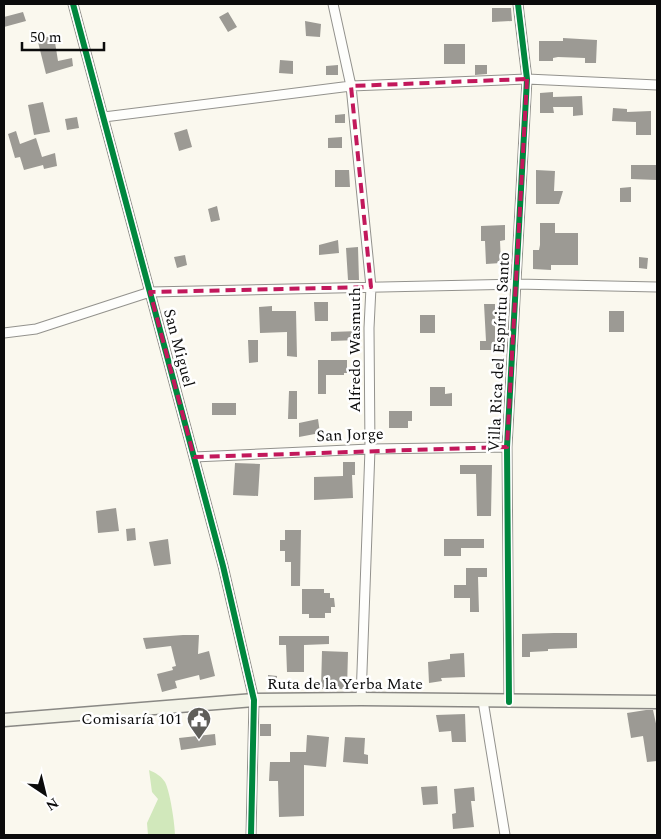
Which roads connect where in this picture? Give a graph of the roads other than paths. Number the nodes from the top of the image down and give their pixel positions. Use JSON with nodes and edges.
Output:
{"nodes":[{"id":1,"x":73,"y":4,"type":"edge"},
{"id":2,"x":333,"y":4,"type":"edge"},
{"id":3,"x":518,"y":4,"type":"edge"},
{"id":4,"x":526,"y":79,"type":"junction"},
{"id":5,"x":657,"y":85,"type":"edge"},
{"id":6,"x":351,"y":86,"type":"junction"},
{"id":7,"x":104,"y":118,"type":"junction"},
{"id":8,"x":516,"y":284,"type":"junction"},
{"id":9,"x":370,"y":287,"type":"junction"},
{"id":10,"x":657,"y":287,"type":"edge"},
{"id":11,"x":150,"y":292,"type":"junction"},
{"id":12,"x":4,"y":333,"type":"edge"},
{"id":13,"x":506,"y":447,"type":"junction"},
{"id":14,"x":370,"y":449,"type":"junction"},
{"id":15,"x":194,"y":457,"type":"junction"},
{"id":16,"x":361,"y":699,"type":"junction"},
{"id":17,"x":254,"y":700,"type":"junction"},
{"id":18,"x":483,"y":701,"type":"junction"},
{"id":19,"x":509,"y":702,"type":"junction"},
{"id":20,"x":657,"y":702,"type":"edge"},
{"id":21,"x":4,"y":720,"type":"edge"},
{"id":22,"x":251,"y":835,"type":"edge"},
{"id":23,"x":505,"y":835,"type":"edge"}],
"edges":[{"from":1,"to":7,"type":"street","name":"San Miguel"},
{"from":2,"to":6,"type":"street","name":"Alfredo Wasmuth"},
{"from":3,"to":4,"type":"street","name":"Villa Rica del Espíritu Santo"},
{"from":4,"to":5,"type":"street"},
{"from":4,"to":6,"type":"street"},
{"from":4,"to":8,"type":"street","name":"Villa Rica del Espíritu Santo"},
{"from":6,"to":7,"type":"street"},
{"from":6,"to":9,"type":"street","name":"Alfredo Wasmuth"},
{"from":7,"to":11,"type":"street","name":"San Miguel"},
{"from":8,"to":9,"type":"street"},
{"from":8,"to":10,"type":"street"},
{"from":8,"to":13,"type":"street","name":"Villa Rica del Espíritu Santo"},
{"from":9,"to":11,"type":"street"},
{"from":9,"to":14,"type":"street","name":"Alfredo Wasmuth"},
{"from":11,"to":12,"type":"street"},
{"from":11,"to":15,"type":"street","name":"San Miguel"},
{"from":13,"to":14,"type":"street","name":"San Jorge"},
{"from":13,"to":19,"type":"street","name":"Villa Rica del Espíritu Santo"},
{"from":14,"to":15,"type":"street","name":"San Jorge"},
{"from":14,"to":16,"type":"street","name":"Alfredo Wasmuth"},
{"from":15,"to":17,"type":"street","name":"San Miguel"},
{"from":16,"to":17,"type":"main road","name":"Ruta de la Yerba Mate"},
{"from":16,"to":18,"type":"main road","name":"Ruta de la Yerba Mate"},
{"from":17,"to":21,"type":"main road","name":"Ruta de la Yerba Mate"},
{"from":17,"to":22,"type":"street","name":"San Miguel"},
{"from":18,"to":19,"type":"main road","name":"Ruta de la Yerba Mate"},
{"from":18,"to":23,"type":"street"},
{"from":19,"to":20,"type":"main road","name":"Ruta de la Yerba Mate"}]}
